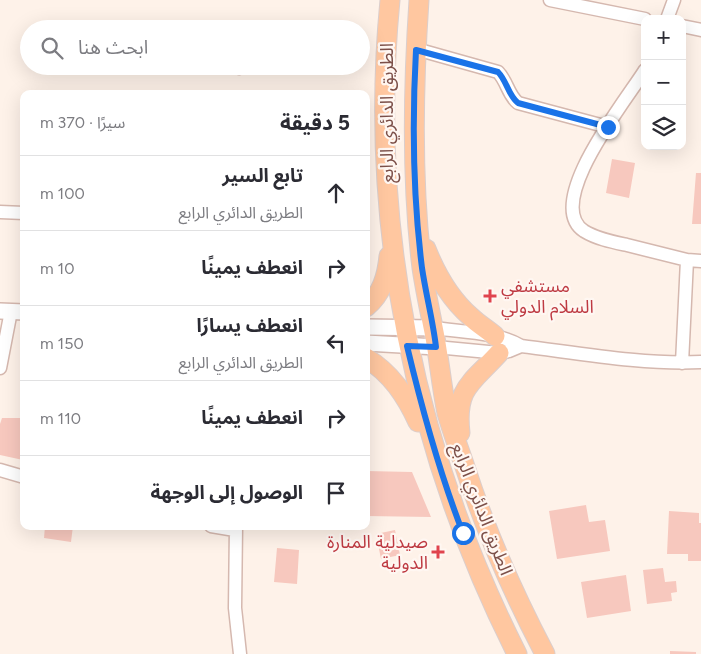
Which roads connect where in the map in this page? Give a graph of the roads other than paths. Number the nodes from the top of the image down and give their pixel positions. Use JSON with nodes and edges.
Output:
{"nodes":[{"id":1,"x":390,"y":0,"type":"edge"},
{"id":2,"x":419,"y":0,"type":"edge"},
{"id":3,"x":550,"y":0,"type":"edge"},
{"id":4,"x":674,"y":0,"type":"edge"},
{"id":5,"x":668,"y":15,"type":"edge"},
{"id":6,"x":641,"y":18,"type":"edge"},
{"id":7,"x":686,"y":27,"type":"edge"},
{"id":8,"x":701,"y":30,"type":"edge"},
{"id":9,"x":416,"y":50,"type":"junction"},
{"id":10,"x":641,"y":76,"type":"edge"},
{"id":11,"x":608,"y":127,"type":"junction"},
{"id":12,"x":0,"y":212,"type":"edge"},
{"id":13,"x":20,"y":213,"type":"edge"},
{"id":14,"x":417,"y":221,"type":"junction"},
{"id":15,"x":392,"y":235,"type":"junction"},
{"id":16,"x":687,"y":260,"type":"junction"},
{"id":17,"x":701,"y":261,"type":"edge"},
{"id":18,"x":370,"y":303,"type":"edge"},
{"id":19,"x":12,"y":312,"type":"edge"},
{"id":20,"x":370,"y":326,"type":"edge"},
{"id":21,"x":404,"y":326,"type":"junction"},
{"id":22,"x":434,"y":328,"type":"junction"},
{"id":23,"x":370,"y":343,"type":"edge"},
{"id":24,"x":497,"y":345,"type":"junction"},
{"id":25,"x":407,"y":346,"type":"junction"},
{"id":26,"x":436,"y":347,"type":"junction"},
{"id":27,"x":370,"y":360,"type":"edge"},
{"id":28,"x":701,"y":362,"type":"edge"},
{"id":29,"x":682,"y":363,"type":"junction"},
{"id":30,"x":0,"y":368,"type":"edge"},
{"id":31,"x":460,"y":454,"type":"junction"},
{"id":32,"x":438,"y":461,"type":"junction"},
{"id":33,"x":0,"y":470,"type":"edge"},
{"id":34,"x":20,"y":475,"type":"edge"},
{"id":35,"x":235,"y":530,"type":"edge"},
{"id":36,"x":240,"y":654,"type":"edge"},
{"id":37,"x":517,"y":654,"type":"edge"},
{"id":38,"x":545,"y":654,"type":"edge"}],
"edges":[{"from":1,"to":15,"type":"main road","name":"الطريق الدائري الرابع"},
{"from":2,"to":9,"type":"main road","name":"الطريق الدائري الرابع"},
{"from":3,"to":6,"type":"street"},
{"from":4,"to":5,"type":"street"},
{"from":7,"to":8,"type":"street"},
{"from":9,"to":11,"type":"street"},
{"from":9,"to":14,"type":"main road","name":"الطريق الدائري الرابع"},
{"from":10,"to":11,"type":"street"},
{"from":11,"to":16,"type":"street"},
{"from":12,"to":13,"type":"street"},
{"from":14,"to":22,"type":"main road","name":"الطريق الدائري الرابع"},
{"from":14,"to":24,"type":"main road"},
{"from":15,"to":18,"type":"main road"},
{"from":15,"to":21,"type":"main road","name":"الطريق الدائري الرابع"},
{"from":16,"to":17,"type":"street"},
{"from":16,"to":29,"type":"street"},
{"from":19,"to":30,"type":"street"},
{"from":20,"to":21,"type":"street"},
{"from":21,"to":22,"type":"street"},
{"from":21,"to":25,"type":"main road","name":"الطريق الدائري الرابع"},
{"from":22,"to":24,"type":"street"},
{"from":22,"to":26,"type":"main road","name":"الطريق الدائري الرابع"},
{"from":23,"to":25,"type":"street"},
{"from":24,"to":26,"type":"street"},
{"from":24,"to":29,"type":"street"},
{"from":24,"to":31,"type":"main road"},
{"from":25,"to":26,"type":"street"},
{"from":25,"to":32,"type":"main road","name":"الطريق الدائري الرابع"},
{"from":26,"to":31,"type":"main road","name":"الطريق الدائري الرابع"},
{"from":27,"to":32,"type":"main road"},
{"from":28,"to":29,"type":"street"},
{"from":31,"to":38,"type":"main road","name":"الطريق الدائري الرابع"},
{"from":32,"to":37,"type":"main road","name":"الطريق الدائري الرابع"},
{"from":33,"to":34,"type":"street"},
{"from":35,"to":36,"type":"street"}]}
